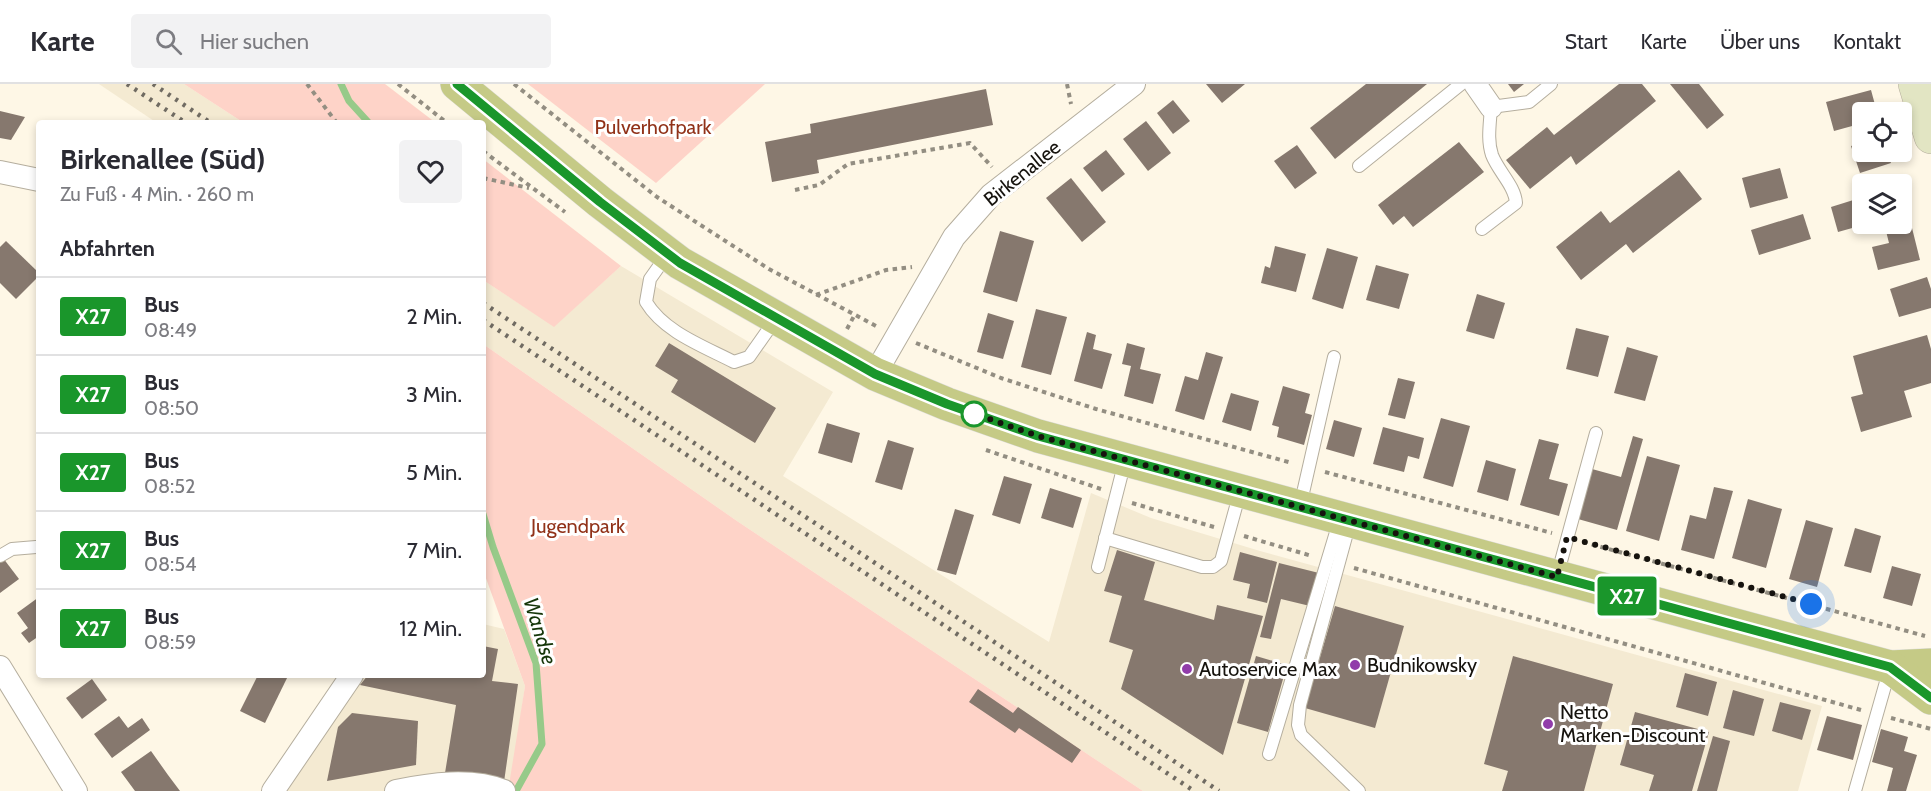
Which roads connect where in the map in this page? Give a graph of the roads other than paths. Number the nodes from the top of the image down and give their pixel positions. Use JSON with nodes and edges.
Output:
{"nodes":[{"id":1,"x":457,"y":84,"type":"edge"},
{"id":2,"x":1134,"y":84,"type":"edge"},
{"id":3,"x":1461,"y":84,"type":"edge"},
{"id":4,"x":1474,"y":84,"type":"edge"},
{"id":5,"x":1551,"y":84,"type":"edge"},
{"id":6,"x":1915,"y":84,"type":"edge"},
{"id":7,"x":1491,"y":107,"type":"junction"},
{"id":8,"x":1931,"y":137,"type":"edge"},
{"id":9,"x":1359,"y":166,"type":"dead end"},
{"id":10,"x":0,"y":172,"type":"edge"},
{"id":11,"x":36,"y":179,"type":"edge"},
{"id":12,"x":1482,"y":229,"type":"dead end"},
{"id":13,"x":668,"y":254,"type":"junction"},
{"id":14,"x":776,"y":318,"type":"junction"},
{"id":15,"x":1334,"y":357,"type":"dead end"},
{"id":16,"x":875,"y":374,"type":"junction"},
{"id":17,"x":1596,"y":433,"type":"dead end"},
{"id":18,"x":1125,"y":460,"type":"junction"},
{"id":19,"x":1241,"y":491,"type":"junction"},
{"id":20,"x":1300,"y":507,"type":"junction"},
{"id":21,"x":1345,"y":519,"type":"junction"},
{"id":22,"x":1106,"y":538,"type":"junction"},
{"id":23,"x":36,"y":547,"type":"dead end"},
{"id":24,"x":0,"y":556,"type":"edge"},
{"id":25,"x":1098,"y":567,"type":"dead end"},
{"id":26,"x":1557,"y":577,"type":"junction"},
{"id":27,"x":1931,"y":665,"type":"edge"},
{"id":28,"x":0,"y":667,"type":"edge"},
{"id":29,"x":1890,"y":667,"type":"junction"},
{"id":30,"x":350,"y":678,"type":"edge"},
{"id":31,"x":1931,"y":698,"type":"edge"},
{"id":32,"x":1269,"y":754,"type":"dead end"},
{"id":33,"x":497,"y":788,"type":"edge"},
{"id":34,"x":76,"y":791,"type":"edge"},
{"id":35,"x":273,"y":791,"type":"edge"},
{"id":36,"x":396,"y":791,"type":"edge"},
{"id":37,"x":1359,"y":791,"type":"edge"},
{"id":38,"x":1855,"y":791,"type":"edge"}],
"edges":[{"from":1,"to":13,"type":"main road"},
{"from":2,"to":16,"type":"street","name":"Birkenallee"},
{"from":3,"to":9,"type":"lane"},
{"from":4,"to":7,"type":"street"},
{"from":5,"to":7,"type":"lane"},
{"from":6,"to":8,"type":"main road"},
{"from":7,"to":12,"type":"lane"},
{"from":10,"to":11,"type":"street"},
{"from":13,"to":14,"type":"main road"},
{"from":13,"to":14,"type":"lane"},
{"from":14,"to":16,"type":"main road"},
{"from":15,"to":20,"type":"lane"},
{"from":16,"to":18,"type":"main road"},
{"from":17,"to":26,"type":"lane"},
{"from":18,"to":19,"type":"main road"},
{"from":18,"to":22,"type":"lane"},
{"from":19,"to":20,"type":"main road"},
{"from":19,"to":22,"type":"lane"},
{"from":20,"to":21,"type":"main road"},
{"from":21,"to":26,"type":"main road"},
{"from":21,"to":32,"type":"lane"},
{"from":21,"to":37,"type":"lane"},
{"from":22,"to":25,"type":"lane"},
{"from":23,"to":24,"type":"lane"},
{"from":26,"to":29,"type":"main road"},
{"from":27,"to":29,"type":"main road"},
{"from":28,"to":34,"type":"street"},
{"from":29,"to":31,"type":"main road"},
{"from":29,"to":38,"type":"lane"},
{"from":30,"to":35,"type":"street"},
{"from":33,"to":36,"type":"street"}]}
